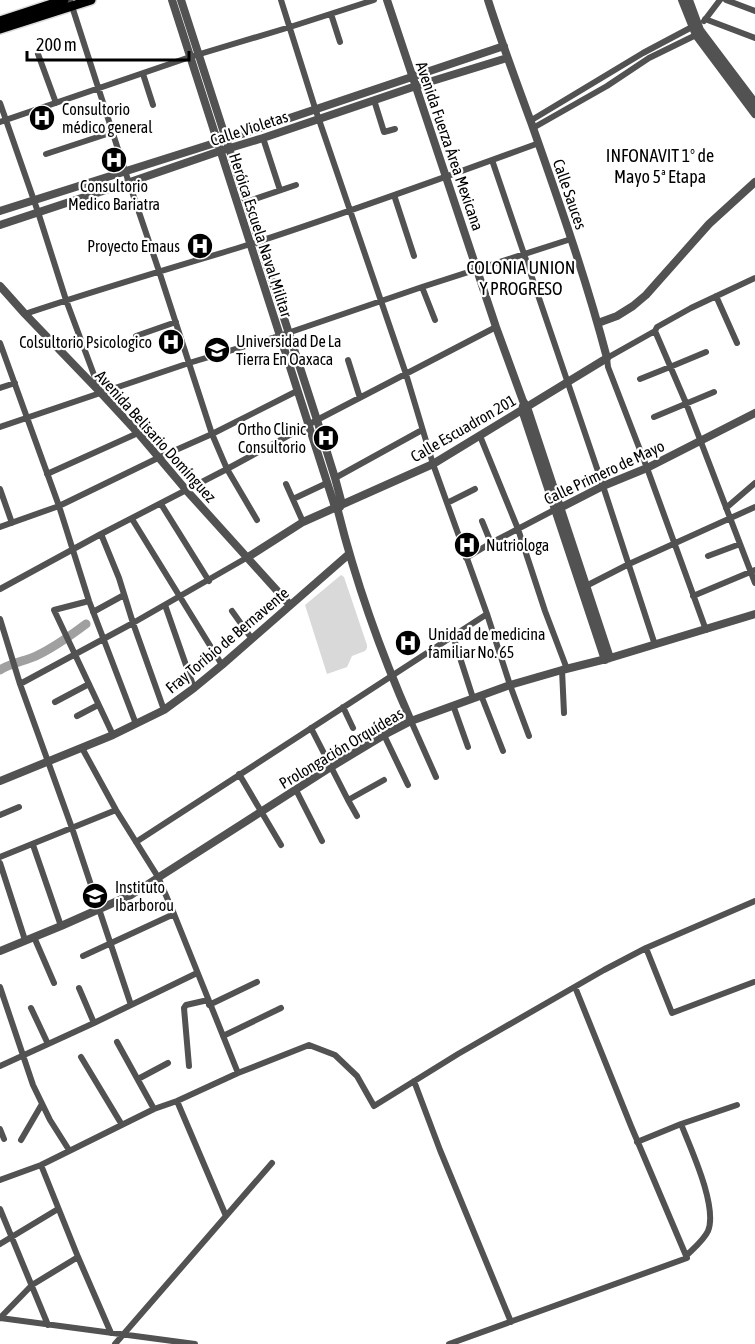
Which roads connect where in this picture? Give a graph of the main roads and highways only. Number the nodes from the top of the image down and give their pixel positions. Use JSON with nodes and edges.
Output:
{"nodes":[{"id":1,"x":91,"y":0,"type":"edge"},
{"id":2,"x":69,"y":2,"type":"edge"},
{"id":3,"x":0,"y":21,"type":"edge"},
{"id":4,"x":0,"y":29,"type":"edge"}],
"edges":[{"from":1,"to":2,"type":"main road"},
{"from":2,"to":3,"type":"main road"},
{"from":2,"to":4,"type":"main road"}]}
